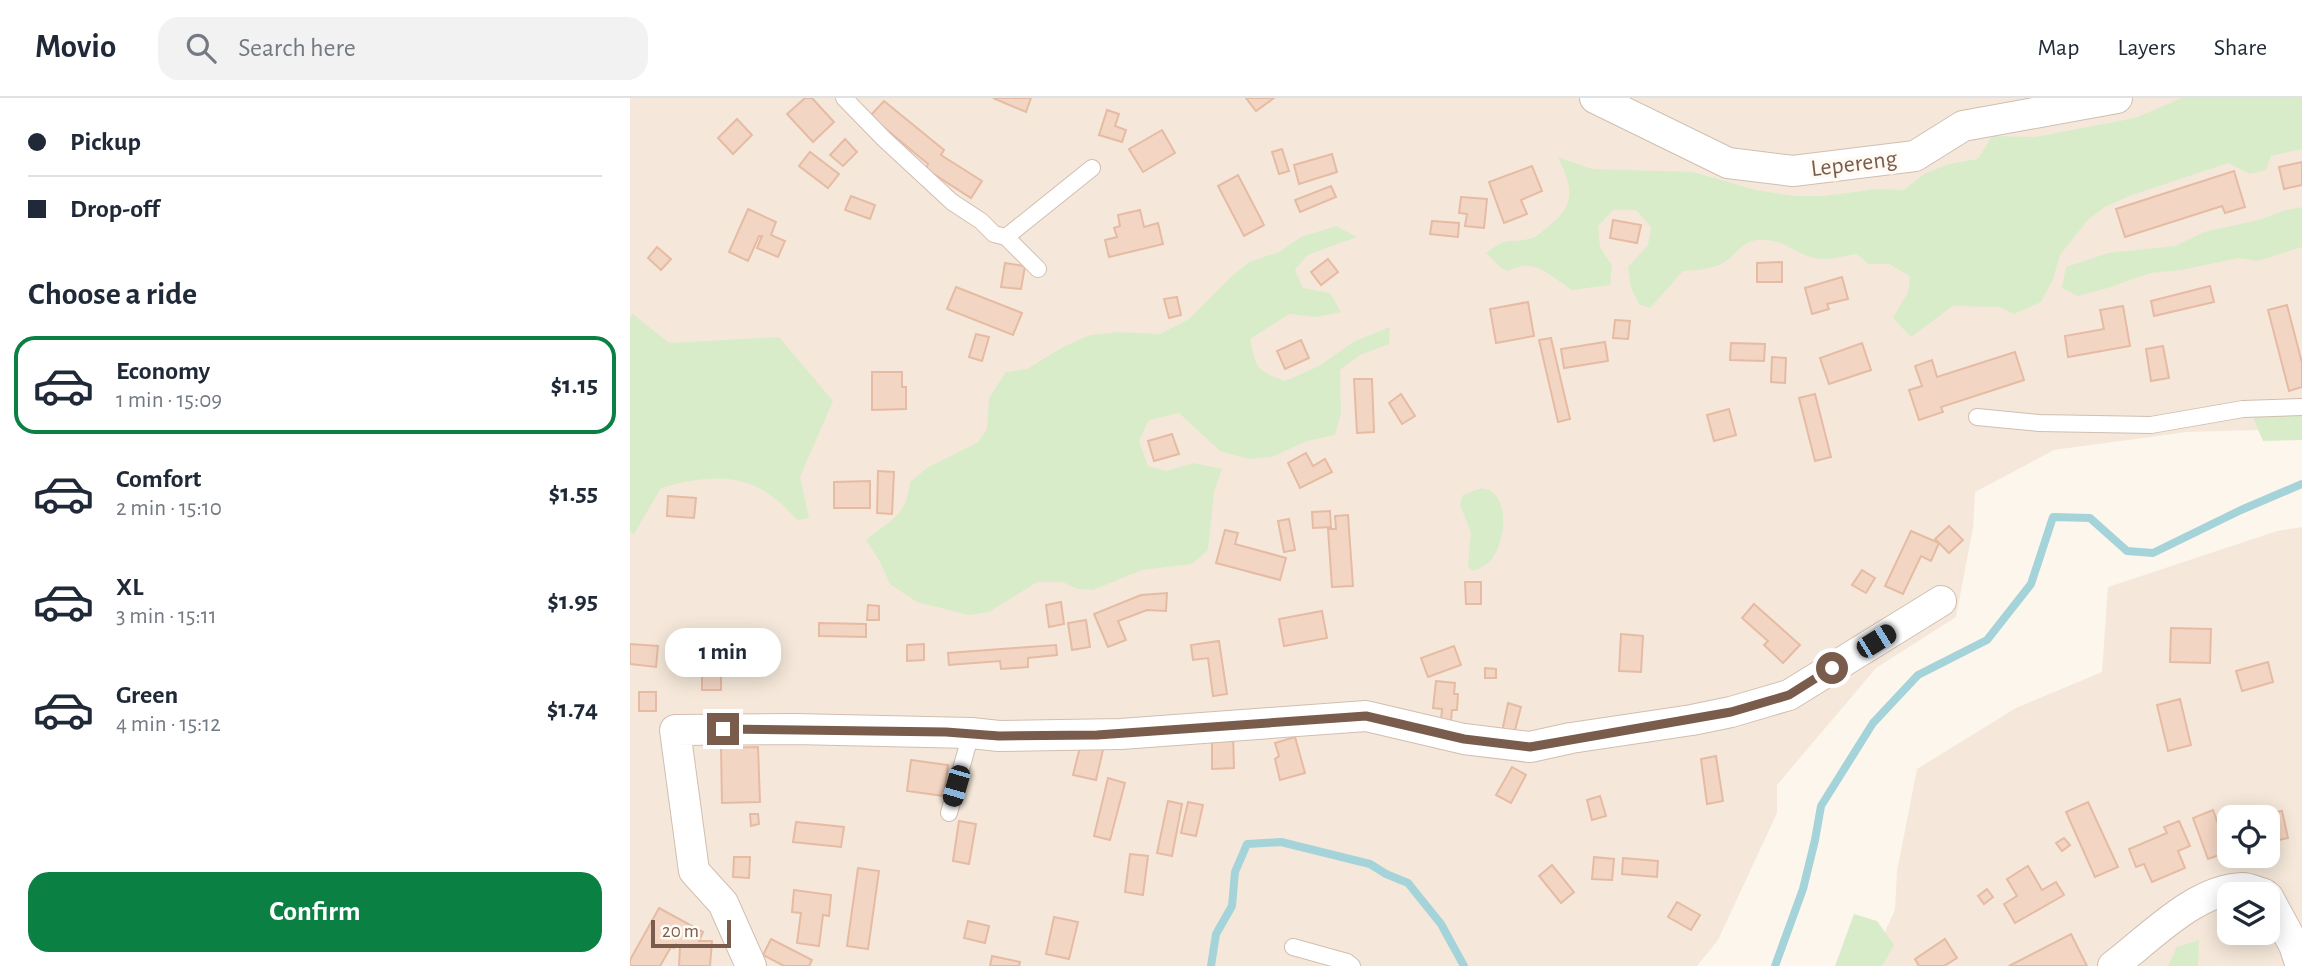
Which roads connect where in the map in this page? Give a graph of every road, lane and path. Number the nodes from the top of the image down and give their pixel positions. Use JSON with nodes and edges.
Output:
{"nodes":[{"id":1,"x":844,"y":98,"type":"edge"},
{"id":2,"x":1595,"y":98,"type":"edge"},
{"id":3,"x":2117,"y":98,"type":"edge"},
{"id":4,"x":1092,"y":168,"type":"dead end"},
{"id":5,"x":1006,"y":237,"type":"junction"},
{"id":6,"x":1038,"y":269,"type":"dead end"},
{"id":7,"x":2302,"y":407,"type":"edge"},
{"id":8,"x":1977,"y":417,"type":"dead end"},
{"id":9,"x":1941,"y":601,"type":"dead end"},
{"id":10,"x":971,"y":733,"type":"junction"},
{"id":11,"x":949,"y":813,"type":"dead end"},
{"id":12,"x":2217,"y":894,"type":"edge"},
{"id":13,"x":2280,"y":920,"type":"edge"},
{"id":14,"x":1293,"y":947,"type":"dead end"},
{"id":15,"x":751,"y":966,"type":"edge"},
{"id":16,"x":1352,"y":966,"type":"edge"},
{"id":17,"x":2113,"y":966,"type":"edge"},
{"id":18,"x":2301,"y":966,"type":"edge"}],
"edges":[{"from":1,"to":5,"type":"lane"},
{"from":2,"to":3,"type":"street","name":"Lepereng"},
{"from":4,"to":5,"type":"lane"},
{"from":5,"to":6,"type":"lane"},
{"from":7,"to":8,"type":"lane"},
{"from":9,"to":10,"type":"street"},
{"from":10,"to":11,"type":"lane"},
{"from":10,"to":15,"type":"street"},
{"from":12,"to":17,"type":"street"},
{"from":13,"to":18,"type":"street"},
{"from":14,"to":16,"type":"lane"}]}
